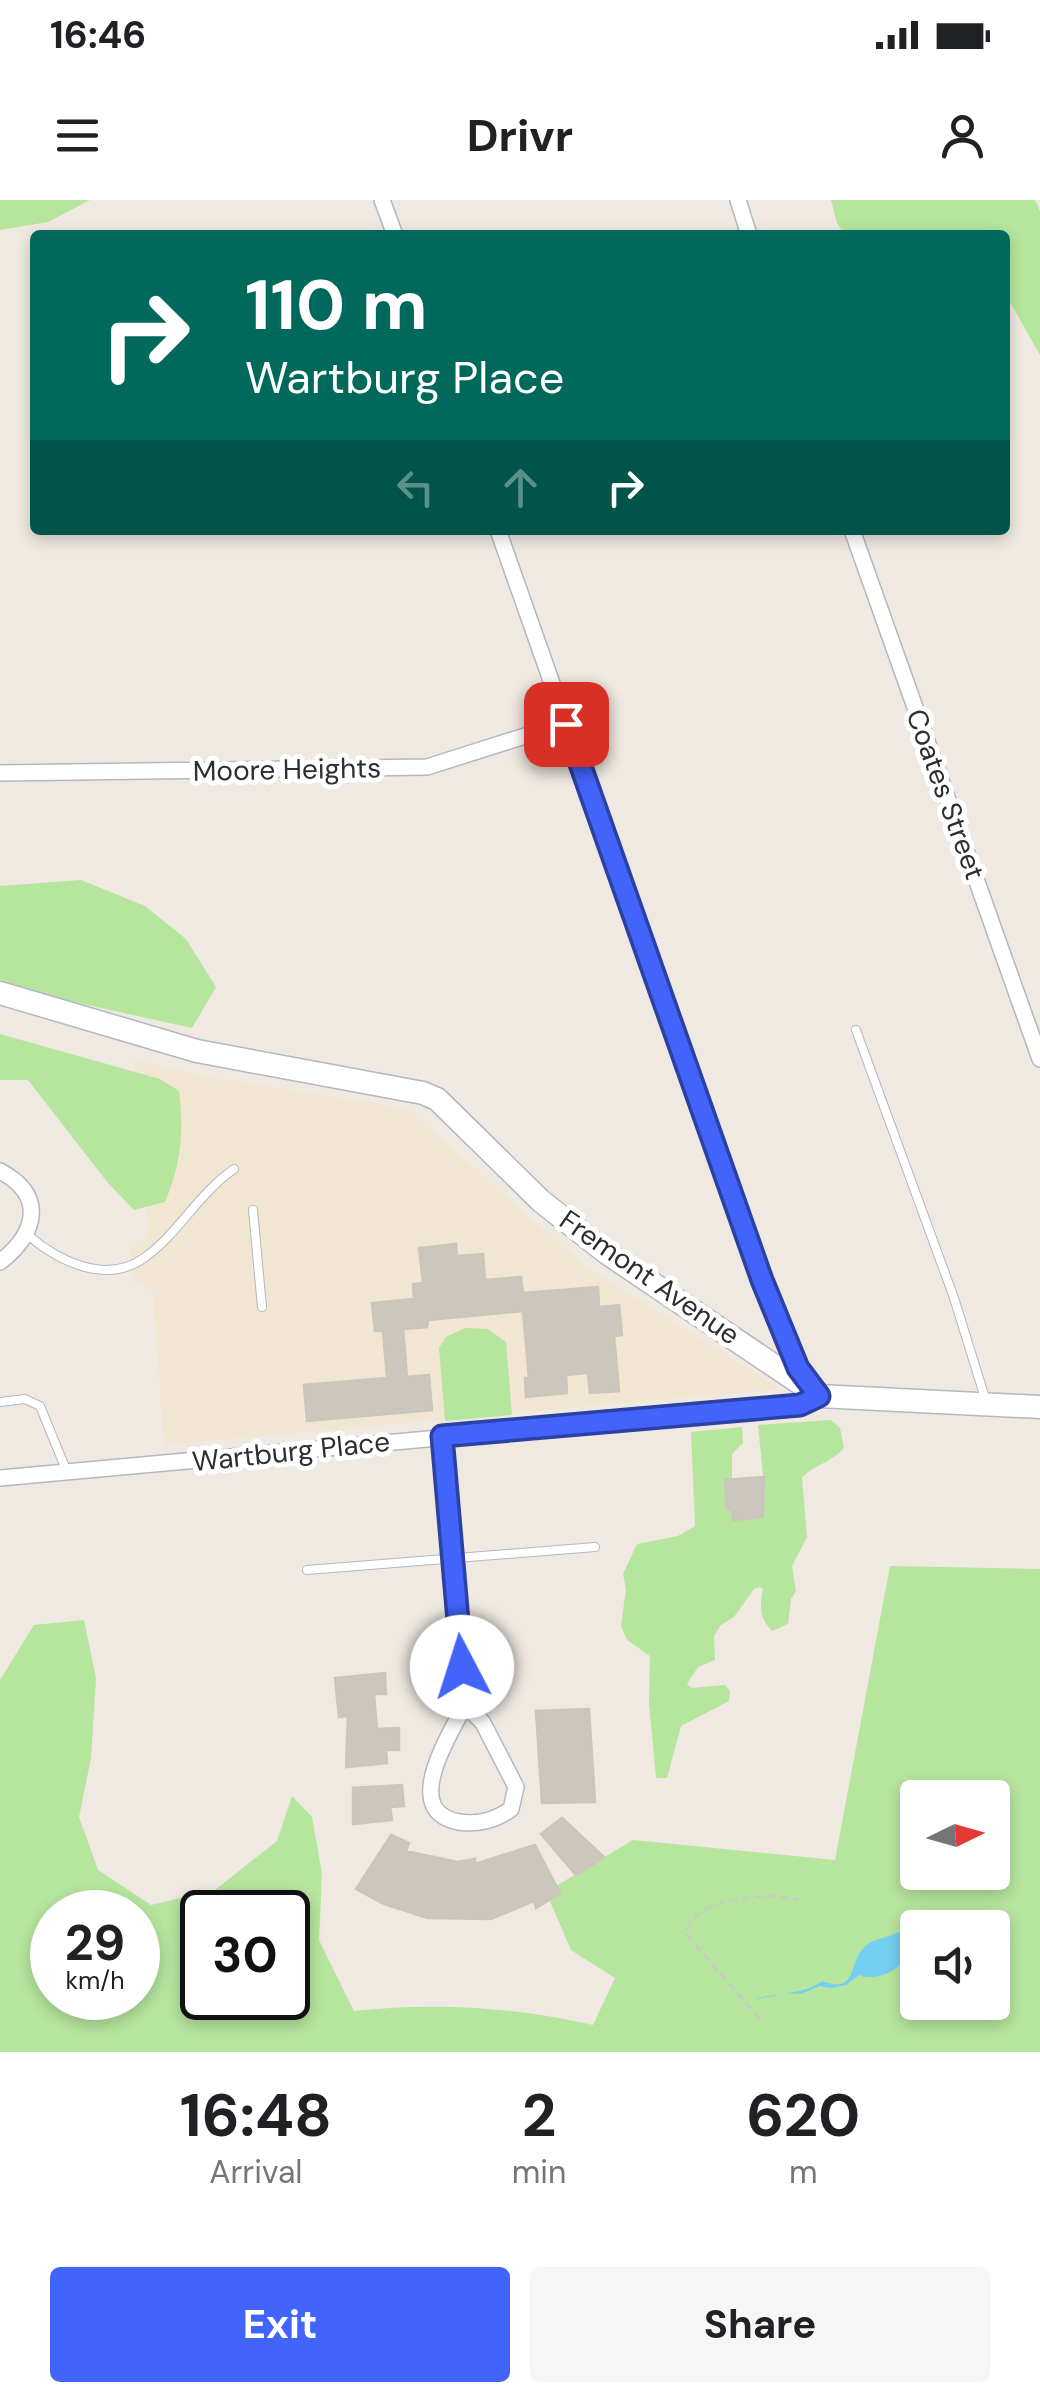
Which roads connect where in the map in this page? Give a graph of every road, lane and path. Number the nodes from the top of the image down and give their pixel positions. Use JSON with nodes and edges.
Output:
{"nodes":[{"id":1,"x":382,"y":200,"type":"edge"},
{"id":2,"x":738,"y":200,"type":"edge"},
{"id":3,"x":392,"y":230,"type":"edge"},
{"id":4,"x":747,"y":230,"type":"edge"},
{"id":5,"x":500,"y":535,"type":"edge"},
{"id":6,"x":854,"y":535,"type":"edge"},
{"id":7,"x":566,"y":724,"type":"junction"},
{"id":8,"x":0,"y":773,"type":"edge"},
{"id":9,"x":0,"y":993,"type":"edge"},
{"id":10,"x":856,"y":1030,"type":"dead end"},
{"id":11,"x":1040,"y":1058,"type":"edge"},
{"id":12,"x":234,"y":1170,"type":"dead end"},
{"id":13,"x":0,"y":1171,"type":"edge"},
{"id":14,"x":253,"y":1210,"type":"dead end"},
{"id":15,"x":28,"y":1235,"type":"junction"},
{"id":16,"x":0,"y":1262,"type":"edge"},
{"id":17,"x":262,"y":1307,"type":"dead end"},
{"id":18,"x":819,"y":1396,"type":"junction"},
{"id":19,"x":0,"y":1402,"type":"edge"},
{"id":20,"x":987,"y":1405,"type":"junction"},
{"id":21,"x":1040,"y":1407,"type":"edge"},
{"id":22,"x":442,"y":1436,"type":"junction"},
{"id":23,"x":67,"y":1472,"type":"junction"},
{"id":24,"x":0,"y":1478,"type":"edge"},
{"id":25,"x":596,"y":1546,"type":"dead end"},
{"id":26,"x":452,"y":1558,"type":"junction"},
{"id":27,"x":307,"y":1570,"type":"dead end"},
{"id":28,"x":465,"y":1704,"type":"junction"},
{"id":29,"x":799,"y":1900,"type":"dead end"},
{"id":30,"x":760,"y":2019,"type":"dead end"}],
"edges":[{"from":1,"to":3,"type":"street"},
{"from":2,"to":4,"type":"street"},
{"from":5,"to":7,"type":"street"},
{"from":6,"to":11,"type":"street","name":"Coates Street"},
{"from":7,"to":8,"type":"street","name":"Moore Heights"},
{"from":7,"to":18,"type":"street"},
{"from":9,"to":18,"type":"main road","name":"Fremont Avenue"},
{"from":10,"to":20,"type":"lane"},
{"from":12,"to":15,"type":"lane"},
{"from":13,"to":15,"type":"street"},
{"from":14,"to":17,"type":"lane"},
{"from":15,"to":16,"type":"street"},
{"from":18,"to":20,"type":"main road"},
{"from":18,"to":22,"type":"street","name":"Wartburg Place"},
{"from":19,"to":23,"type":"lane"},
{"from":20,"to":21,"type":"main road"},
{"from":22,"to":23,"type":"street","name":"Wartburg Place"},
{"from":22,"to":26,"type":"street"},
{"from":23,"to":24,"type":"street","name":"Wartburg Place"},
{"from":25,"to":26,"type":"lane"},
{"from":26,"to":27,"type":"lane"},
{"from":26,"to":28,"type":"street"},
{"from":28,"to":28,"type":"street"},
{"from":29,"to":30,"type":"path"}]}
